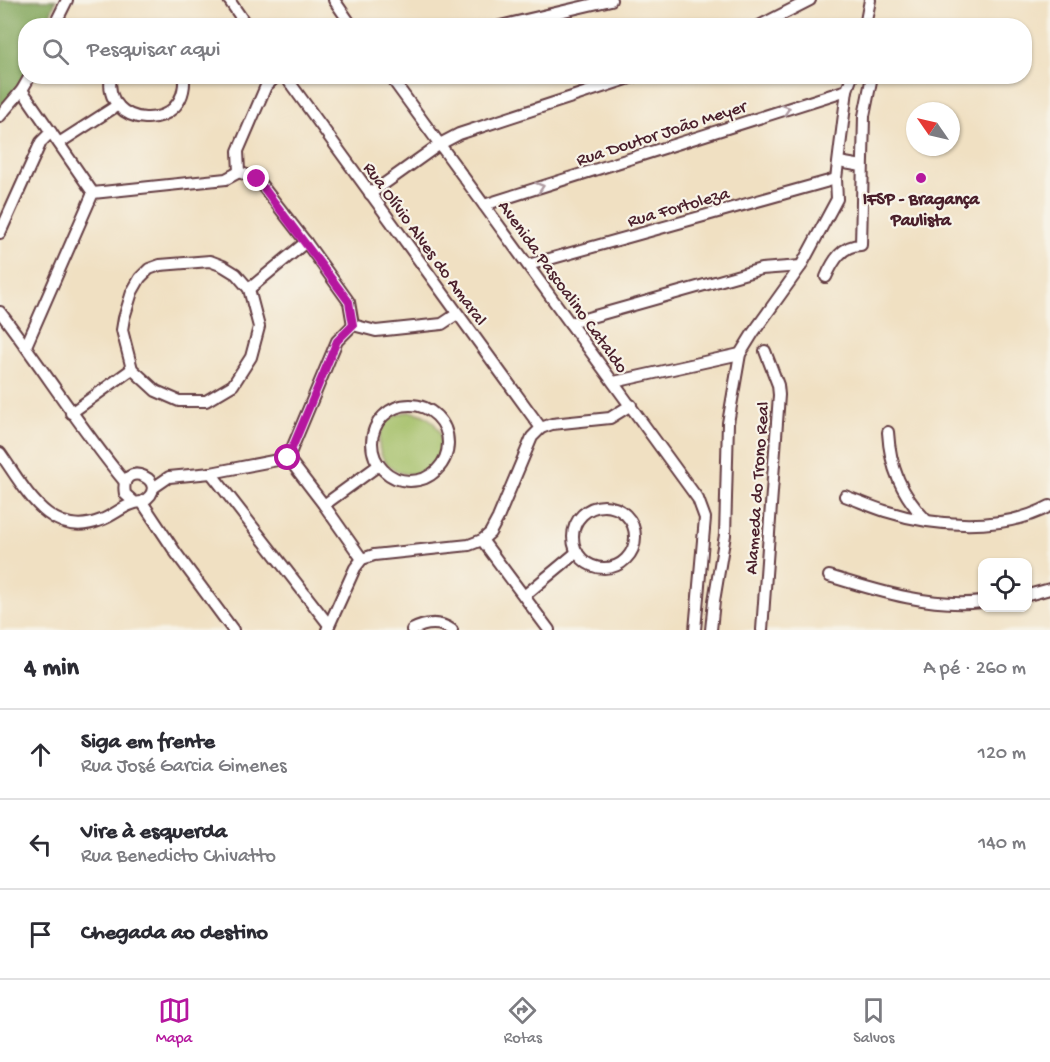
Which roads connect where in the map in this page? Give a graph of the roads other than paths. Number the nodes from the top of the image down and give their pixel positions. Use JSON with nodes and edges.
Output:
{"nodes":[{"id":1,"x":67,"y":0,"type":"edge"},
{"id":2,"x":229,"y":0,"type":"edge"},
{"id":3,"x":334,"y":0,"type":"edge"},
{"id":4,"x":611,"y":0,"type":"edge"},
{"id":5,"x":810,"y":0,"type":"edge"},
{"id":6,"x":870,"y":0,"type":"edge"},
{"id":7,"x":58,"y":18,"type":"edge"},
{"id":8,"x":241,"y":18,"type":"edge"},
{"id":9,"x":346,"y":18,"type":"edge"},
{"id":10,"x":534,"y":18,"type":"edge"},
{"id":11,"x":775,"y":18,"type":"edge"},
{"id":12,"x":867,"y":18,"type":"edge"},
{"id":13,"x":25,"y":84,"type":"edge"},
{"id":14,"x":111,"y":84,"type":"edge"},
{"id":15,"x":184,"y":84,"type":"edge"},
{"id":16,"x":268,"y":84,"type":"edge"},
{"id":17,"x":291,"y":84,"type":"edge"},
{"id":18,"x":396,"y":84,"type":"edge"},
{"id":19,"x":612,"y":84,"type":"edge"},
{"id":20,"x":849,"y":84,"type":"edge"},
{"id":21,"x":870,"y":84,"type":"edge"},
{"id":22,"x":22,"y":90,"type":"junction"},
{"id":23,"x":847,"y":90,"type":"junction"},
{"id":24,"x":118,"y":105,"type":"junction"},
{"id":25,"x":0,"y":116,"type":"edge"},
{"id":26,"x":51,"y":132,"type":"junction"},
{"id":27,"x":59,"y":143,"type":"junction"},
{"id":28,"x":440,"y":144,"type":"junction"},
{"id":29,"x":839,"y":162,"type":"junction"},
{"id":30,"x":862,"y":166,"type":"junction"},
{"id":31,"x":239,"y":172,"type":"junction"},
{"id":32,"x":836,"y":179,"type":"junction"},
{"id":33,"x":93,"y":193,"type":"junction"},
{"id":34,"x":370,"y":194,"type":"junction"},
{"id":35,"x":484,"y":205,"type":"junction"},
{"id":36,"x":0,"y":233,"type":"edge"},
{"id":37,"x":306,"y":242,"type":"junction"},
{"id":38,"x":528,"y":265,"type":"junction"},
{"id":39,"x":801,"y":266,"type":"junction"},
{"id":40,"x":826,"y":277,"type":"dead end"},
{"id":41,"x":249,"y":289,"type":"junction"},
{"id":42,"x":0,"y":312,"type":"edge"},
{"id":43,"x":457,"y":314,"type":"junction"},
{"id":44,"x":570,"y":322,"type":"junction"},
{"id":45,"x":353,"y":325,"type":"junction"},
{"id":46,"x":26,"y":346,"type":"junction"},
{"id":47,"x":765,"y":351,"type":"dead end"},
{"id":48,"x":740,"y":354,"type":"junction"},
{"id":49,"x":132,"y":369,"type":"junction"},
{"id":50,"x":614,"y":382,"type":"junction"},
{"id":51,"x":631,"y":405,"type":"junction"},
{"id":52,"x":71,"y":413,"type":"junction"},
{"id":53,"x":541,"y":428,"type":"junction"},
{"id":54,"x":888,"y":432,"type":"dead end"},
{"id":55,"x":0,"y":454,"type":"edge"},
{"id":56,"x":288,"y":458,"type":"junction"},
{"id":57,"x":0,"y":461,"type":"edge"},
{"id":58,"x":379,"y":465,"type":"junction"},
{"id":59,"x":211,"y":473,"type":"junction"},
{"id":60,"x":125,"y":482,"type":"junction"},
{"id":61,"x":153,"y":488,"type":"junction"},
{"id":62,"x":846,"y":496,"type":"dead end"},
{"id":63,"x":138,"y":502,"type":"junction"},
{"id":64,"x":324,"y":505,"type":"junction"},
{"id":65,"x":1050,"y":506,"type":"edge"},
{"id":66,"x":927,"y":520,"type":"junction"},
{"id":67,"x":482,"y":540,"type":"junction"},
{"id":68,"x":577,"y":552,"type":"junction"},
{"id":69,"x":362,"y":559,"type":"junction"},
{"id":70,"x":829,"y":576,"type":"dead end"},
{"id":71,"x":1050,"y":589,"type":"edge"},
{"id":72,"x":1032,"y":595,"type":"edge"},
{"id":73,"x":524,"y":596,"type":"junction"},
{"id":74,"x":978,"y":602,"type":"edge"},
{"id":75,"x":328,"y":628,"type":"edge"},
{"id":76,"x":233,"y":630,"type":"edge"},
{"id":77,"x":412,"y":630,"type":"edge"},
{"id":78,"x":452,"y":630,"type":"edge"},
{"id":79,"x":549,"y":630,"type":"edge"},
{"id":80,"x":695,"y":630,"type":"edge"},
{"id":81,"x":711,"y":630,"type":"edge"},
{"id":82,"x":762,"y":630,"type":"edge"}],
"edges":[{"from":1,"to":7,"type":"street"},
{"from":2,"to":8,"type":"street"},
{"from":3,"to":9,"type":"street"},
{"from":4,"to":10,"type":"street"},
{"from":5,"to":11,"type":"street"},
{"from":6,"to":12,"type":"street"},
{"from":13,"to":22,"type":"street"},
{"from":14,"to":24,"type":"street"},
{"from":15,"to":24,"type":"street"},
{"from":16,"to":31,"type":"street"},
{"from":17,"to":34,"type":"street","name":"Rua Olívio Alves do Amaral"},
{"from":18,"to":28,"type":"street","name":"Avenida Pascoalino Cataldo"},
{"from":19,"to":28,"type":"street"},
{"from":20,"to":23,"type":"street"},
{"from":21,"to":30,"type":"street"},
{"from":22,"to":25,"type":"street"},
{"from":22,"to":26,"type":"street"},
{"from":23,"to":29,"type":"street"},
{"from":35,"to":23,"type":"street","name":"Rua Doutor João Meyer","one_way":true},
{"from":24,"to":27,"type":"street"},
{"from":26,"to":27,"type":"street"},
{"from":26,"to":36,"type":"street"},
{"from":27,"to":33,"type":"street"},
{"from":28,"to":34,"type":"street"},
{"from":28,"to":35,"type":"street","name":"Avenida Pascoalino Cataldo"},
{"from":29,"to":30,"type":"street"},
{"from":29,"to":32,"type":"street"},
{"from":30,"to":40,"type":"street"},
{"from":31,"to":33,"type":"street"},
{"from":31,"to":37,"type":"street"},
{"from":32,"to":38,"type":"street","name":"Rua Fortoleza"},
{"from":32,"to":39,"type":"street"},
{"from":33,"to":46,"type":"street"},
{"from":34,"to":43,"type":"street","name":"Rua Olívio Alves do Amaral"},
{"from":35,"to":38,"type":"street","name":"Avenida Pascoalino Cataldo"},
{"from":37,"to":41,"type":"street"},
{"from":37,"to":45,"type":"street"},
{"from":38,"to":44,"type":"street","name":"Avenida Pascoalino Cataldo"},
{"from":39,"to":44,"type":"street"},
{"from":39,"to":48,"type":"street"},
{"from":41,"to":49,"type":"street"},
{"from":41,"to":49,"type":"street"},
{"from":42,"to":46,"type":"street"},
{"from":43,"to":45,"type":"street"},
{"from":43,"to":53,"type":"street","name":"Rua Olívio Alves do Amaral"},
{"from":44,"to":50,"type":"street","name":"Avenida Pascoalino Cataldo"},
{"from":45,"to":56,"type":"street"},
{"from":46,"to":52,"type":"street"},
{"from":47,"to":82,"type":"street","name":"Alameda do Trono Real"},
{"from":48,"to":50,"type":"street"},
{"from":48,"to":81,"type":"street"},
{"from":49,"to":52,"type":"street"},
{"from":50,"to":51,"type":"street","name":"Avenida Pascoalino Cataldo"},
{"from":51,"to":53,"type":"street"},
{"from":51,"to":80,"type":"street","name":"Avenida Pascoalino Cataldo"},
{"from":52,"to":60,"type":"street"},
{"from":53,"to":67,"type":"street"},
{"from":54,"to":66,"type":"street"},
{"from":55,"to":57,"type":"street"},
{"from":55,"to":63,"type":"street"},
{"from":56,"to":59,"type":"street"},
{"from":56,"to":64,"type":"street"},
{"from":58,"to":58,"type":"street"},
{"from":58,"to":64,"type":"street"},
{"from":59,"to":61,"type":"street"},
{"from":59,"to":75,"type":"street"},
{"from":60,"to":61,"type":"street"},
{"from":60,"to":63,"type":"street"},
{"from":61,"to":63,"type":"street"},
{"from":62,"to":66,"type":"street"},
{"from":63,"to":76,"type":"street"},
{"from":64,"to":69,"type":"street"},
{"from":65,"to":66,"type":"street"},
{"from":67,"to":69,"type":"street"},
{"from":67,"to":73,"type":"street"},
{"from":68,"to":68,"type":"street"},
{"from":68,"to":73,"type":"street"},
{"from":69,"to":75,"type":"street"},
{"from":70,"to":74,"type":"street"},
{"from":71,"to":72,"type":"street"},
{"from":73,"to":79,"type":"street"},
{"from":77,"to":78,"type":"street"}]}
